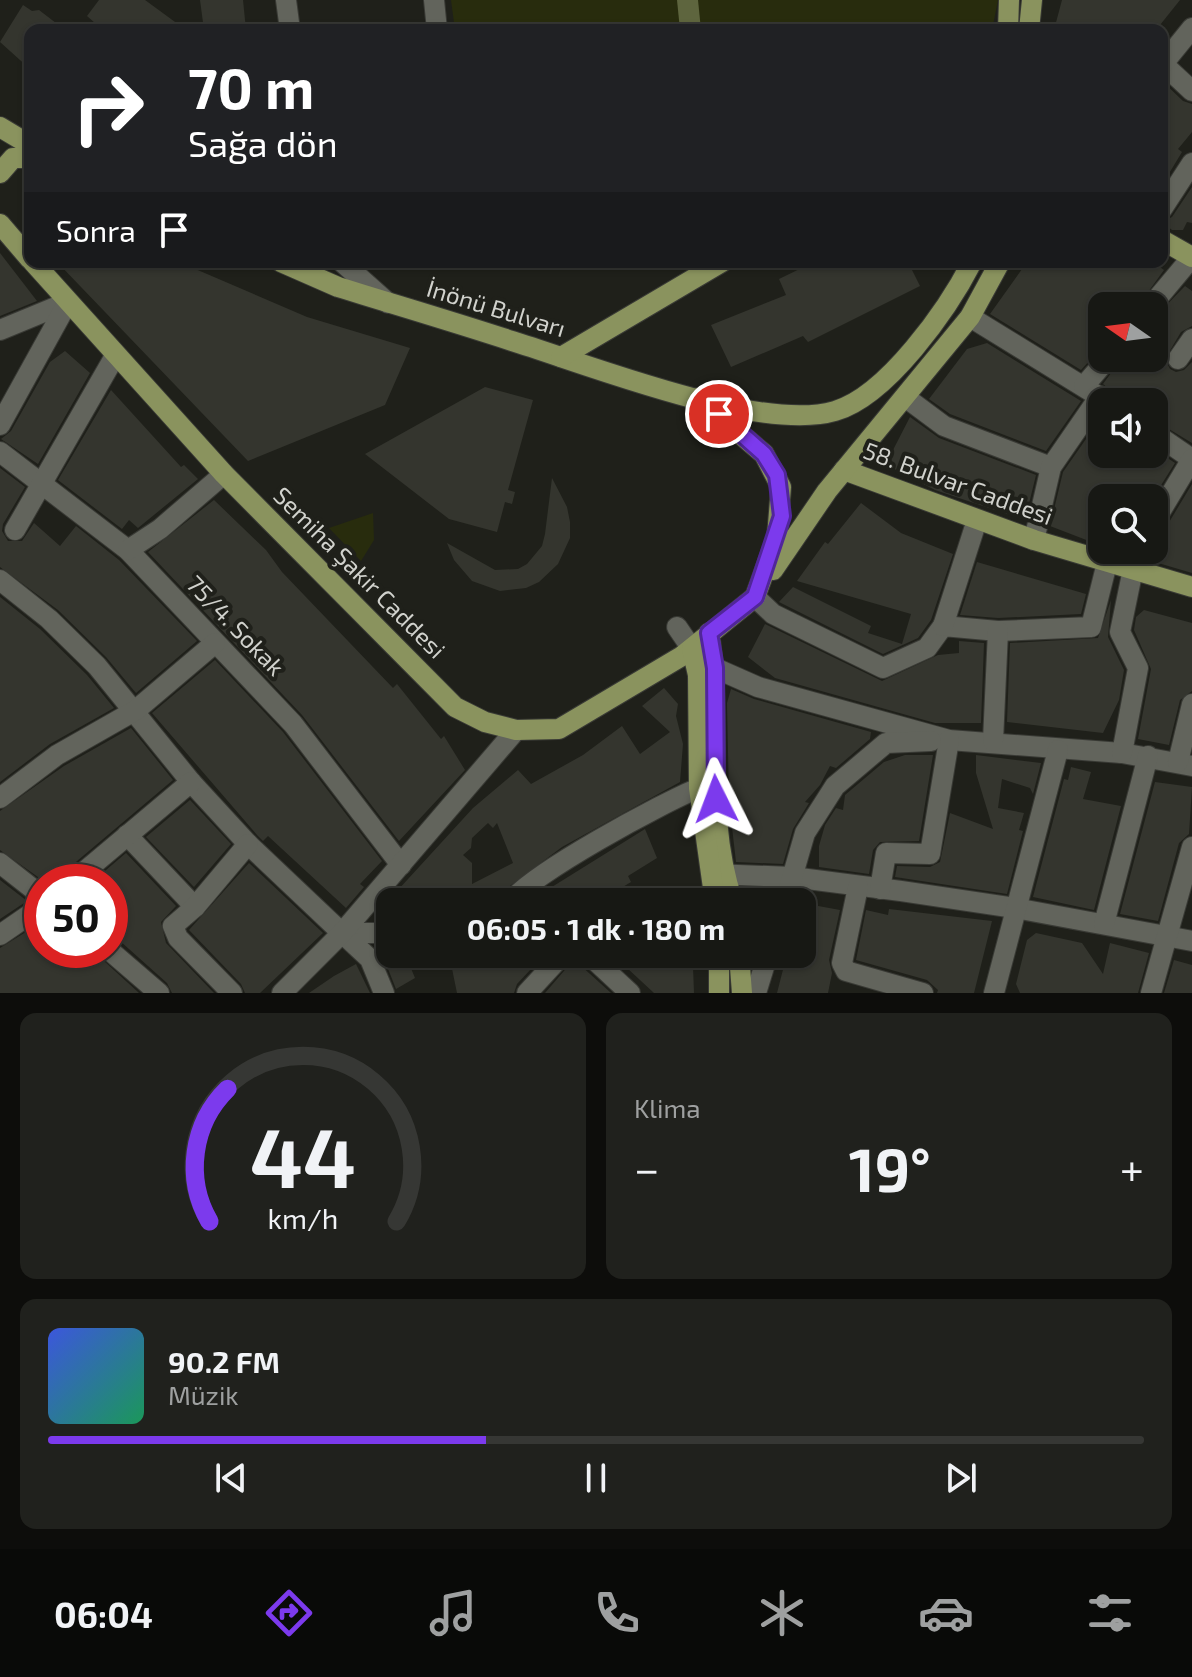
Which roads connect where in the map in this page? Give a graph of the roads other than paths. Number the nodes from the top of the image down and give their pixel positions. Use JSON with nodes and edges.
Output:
{"nodes":[{"id":1,"x":286,"y":0,"type":"edge"},
{"id":2,"x":434,"y":0,"type":"edge"},
{"id":3,"x":1009,"y":0,"type":"edge"},
{"id":4,"x":1032,"y":0,"type":"edge"},
{"id":5,"x":289,"y":24,"type":"edge"},
{"id":6,"x":436,"y":24,"type":"edge"},
{"id":7,"x":1008,"y":24,"type":"edge"},
{"id":8,"x":1030,"y":24,"type":"edge"},
{"id":9,"x":1192,"y":28,"type":"edge"},
{"id":10,"x":1168,"y":58,"type":"edge"},
{"id":11,"x":1168,"y":70,"type":"edge"},
{"id":12,"x":1192,"y":91,"type":"edge"},
{"id":13,"x":0,"y":127,"type":"edge"},
{"id":14,"x":24,"y":141,"type":"edge"},
{"id":15,"x":24,"y":158,"type":"edge"},
{"id":16,"x":1192,"y":163,"type":"edge"},
{"id":17,"x":0,"y":173,"type":"edge"},
{"id":18,"x":1168,"y":200,"type":"edge"},
{"id":19,"x":0,"y":209,"type":"edge"},
{"id":20,"x":0,"y":224,"type":"edge"},
{"id":21,"x":14,"y":241,"type":"junction"},
{"id":22,"x":1168,"y":243,"type":"edge"},
{"id":23,"x":24,"y":252,"type":"edge"},
{"id":24,"x":1192,"y":257,"type":"edge"},
{"id":25,"x":38,"y":268,"type":"edge"},
{"id":26,"x":295,"y":268,"type":"edge"},
{"id":27,"x":349,"y":268,"type":"edge"},
{"id":28,"x":712,"y":268,"type":"edge"},
{"id":29,"x":968,"y":268,"type":"edge"},
{"id":30,"x":997,"y":268,"type":"edge"},
{"id":31,"x":1163,"y":292,"type":"edge"},
{"id":32,"x":68,"y":302,"type":"junction"},
{"id":33,"x":388,"y":303,"type":"junction"},
{"id":34,"x":970,"y":317,"type":"junction"},
{"id":35,"x":0,"y":330,"type":"edge"},
{"id":36,"x":1192,"y":339,"type":"edge"},
{"id":37,"x":115,"y":356,"type":"junction"},
{"id":38,"x":561,"y":357,"type":"junction"},
{"id":39,"x":1178,"y":359,"type":"dead end"},
{"id":40,"x":1088,"y":389,"type":"edge"},
{"id":41,"x":905,"y":397,"type":"junction"},
{"id":42,"x":698,"y":398,"type":"junction"},
{"id":43,"x":1088,"y":409,"type":"edge"},
{"id":44,"x":0,"y":425,"type":"edge"},
{"id":45,"x":1168,"y":443,"type":"edge"},
{"id":46,"x":0,"y":452,"type":"edge"},
{"id":47,"x":1192,"y":459,"type":"edge"},
{"id":48,"x":1051,"y":467,"type":"junction"},
{"id":49,"x":844,"y":470,"type":"junction"},
{"id":50,"x":224,"y":474,"type":"junction"},
{"id":51,"x":41,"y":482,"type":"junction"},
{"id":52,"x":1168,"y":499,"type":"edge"},
{"id":53,"x":977,"y":520,"type":"junction"},
{"id":54,"x":15,"y":530,"type":"dead end"},
{"id":55,"x":1034,"y":540,"type":"junction"},
{"id":56,"x":128,"y":550,"type":"junction"},
{"id":57,"x":1088,"y":557,"type":"edge"},
{"id":58,"x":1107,"y":564,"type":"edge"},
{"id":59,"x":1110,"y":564,"type":"edge"},
{"id":60,"x":1134,"y":564,"type":"edge"},
{"id":61,"x":1133,"y":572,"type":"junction"},
{"id":62,"x":0,"y":580,"type":"edge"},
{"id":63,"x":1192,"y":587,"type":"edge"},
{"id":64,"x":755,"y":597,"type":"junction"},
{"id":65,"x":943,"y":626,"type":"junction"},
{"id":66,"x":677,"y":627,"type":"dead end"},
{"id":67,"x":998,"y":631,"type":"junction"},
{"id":68,"x":709,"y":633,"type":"junction"},
{"id":69,"x":215,"y":643,"type":"junction"},
{"id":70,"x":692,"y":649,"type":"junction"},
{"id":71,"x":715,"y":668,"type":"junction"},
{"id":72,"x":1192,"y":704,"type":"edge"},
{"id":73,"x":136,"y":710,"type":"junction"},
{"id":74,"x":516,"y":730,"type":"junction"},
{"id":75,"x":949,"y":740,"type":"junction"},
{"id":76,"x":993,"y":741,"type":"junction"},
{"id":77,"x":1058,"y":750,"type":"junction"},
{"id":78,"x":1122,"y":753,"type":"junction"},
{"id":79,"x":1148,"y":756,"type":"junction"},
{"id":80,"x":1185,"y":764,"type":"edge"},
{"id":81,"x":191,"y":782,"type":"junction"},
{"id":82,"x":699,"y":788,"type":"junction"},
{"id":83,"x":0,"y":798,"type":"edge"},
{"id":84,"x":127,"y":835,"type":"junction"},
{"id":85,"x":248,"y":844,"type":"junction"},
{"id":86,"x":1192,"y":847,"type":"edge"},
{"id":87,"x":0,"y":863,"type":"edge"},
{"id":88,"x":93,"y":864,"type":"edge"},
{"id":89,"x":401,"y":865,"type":"junction"},
{"id":90,"x":718,"y":874,"type":"junction"},
{"id":91,"x":792,"y":877,"type":"junction"},
{"id":92,"x":24,"y":882,"type":"edge"},
{"id":93,"x":858,"y":887,"type":"junction"},
{"id":94,"x":523,"y":888,"type":"edge"},
{"id":95,"x":716,"y":888,"type":"edge"},
{"id":96,"x":726,"y":888,"type":"edge"},
{"id":97,"x":789,"y":888,"type":"edge"},
{"id":98,"x":880,"y":889,"type":"junction"},
{"id":99,"x":195,"y":907,"type":"junction"},
{"id":100,"x":1015,"y":908,"type":"junction"},
{"id":101,"x":24,"y":918,"type":"edge"},
{"id":102,"x":1104,"y":924,"type":"junction"},
{"id":103,"x":342,"y":933,"type":"junction"},
{"id":104,"x":376,"y":933,"type":"edge"},
{"id":105,"x":1169,"y":934,"type":"junction"},
{"id":106,"x":0,"y":935,"type":"edge"},
{"id":107,"x":1192,"y":941,"type":"edge"},
{"id":108,"x":128,"y":966,"type":"edge"},
{"id":109,"x":550,"y":968,"type":"edge"},
{"id":110,"x":603,"y":968,"type":"edge"},
{"id":111,"x":719,"y":968,"type":"edge"},
{"id":112,"x":740,"y":968,"type":"edge"},
{"id":113,"x":764,"y":968,"type":"edge"},
{"id":114,"x":284,"y":992,"type":"edge"},
{"id":115,"x":159,"y":993,"type":"edge"},
{"id":116,"x":232,"y":993,"type":"edge"},
{"id":117,"x":384,"y":993,"type":"edge"},
{"id":118,"x":527,"y":993,"type":"edge"},
{"id":119,"x":630,"y":993,"type":"edge"},
{"id":120,"x":719,"y":993,"type":"edge"},
{"id":121,"x":742,"y":993,"type":"edge"},
{"id":122,"x":756,"y":993,"type":"edge"},
{"id":123,"x":923,"y":993,"type":"edge"},
{"id":124,"x":994,"y":993,"type":"edge"},
{"id":125,"x":1151,"y":993,"type":"edge"}],
"edges":[{"from":1,"to":5,"type":"street"},
{"from":2,"to":6,"type":"street"},
{"from":3,"to":7,"type":"main road"},
{"from":4,"to":8,"type":"main road"},
{"from":9,"to":10,"type":"street"},
{"from":11,"to":12,"type":"street"},
{"from":13,"to":14,"type":"main road"},
{"from":15,"to":17,"type":"main road"},
{"from":16,"to":18,"type":"street"},
{"from":19,"to":21,"type":"main road"},
{"from":20,"to":21,"type":"main road","name":"Semiha Şakir Caddesi"},
{"from":21,"to":23,"type":"main road","name":"Semiha Şakir Caddesi"},
{"from":22,"to":24,"type":"main road"},
{"from":24,"to":31,"type":"street"},
{"from":25,"to":32,"type":"main road","name":"Semiha Şakir Caddesi"},
{"from":26,"to":33,"type":"main road","name":"İnönü Bulvarı"},
{"from":27,"to":33,"type":"street"},
{"from":28,"to":38,"type":"main road"},
{"from":29,"to":42,"type":"main road","name":"İnönü Bulvarı"},
{"from":30,"to":34,"type":"main road"},
{"from":32,"to":35,"type":"street"},
{"from":32,"to":37,"type":"main road","name":"Semiha Şakir Caddesi"},
{"from":32,"to":44,"type":"street"},
{"from":33,"to":38,"type":"main road","name":"İnönü Bulvarı"},
{"from":34,"to":40,"type":"street"},
{"from":34,"to":41,"type":"main road"},
{"from":36,"to":39,"type":"street"},
{"from":37,"to":50,"type":"main road","name":"Semiha Şakir Caddesi"},
{"from":37,"to":51,"type":"street"},
{"from":38,"to":42,"type":"main road","name":"İnönü Bulvarı"},
{"from":41,"to":48,"type":"street"},
{"from":41,"to":49,"type":"main road"},
{"from":42,"to":64,"type":"main road"},
{"from":43,"to":48,"type":"street"},
{"from":45,"to":47,"type":"street"},
{"from":46,"to":51,"type":"street","name":"75/4. Sokak"},
{"from":47,"to":52,"type":"street"},
{"from":48,"to":55,"type":"street"},
{"from":49,"to":53,"type":"main road","name":"58. Bulvar Caddesi"},
{"from":49,"to":64,"type":"main road"},
{"from":50,"to":56,"type":"street"},
{"from":50,"to":74,"type":"main road","name":"Semiha Şakir Caddesi"},
{"from":51,"to":54,"type":"street"},
{"from":51,"to":56,"type":"street","name":"75/4. Sokak"},
{"from":53,"to":55,"type":"main road","name":"58. Bulvar Caddesi"},
{"from":53,"to":65,"type":"street"},
{"from":55,"to":57,"type":"main road","name":"58. Bulvar Caddesi"},
{"from":56,"to":69,"type":"street","name":"75/4. Sokak"},
{"from":58,"to":67,"type":"street"},
{"from":59,"to":61,"type":"main road","name":"58. Bulvar Caddesi"},
{"from":60,"to":61,"type":"street"},
{"from":61,"to":63,"type":"main road","name":"58. Bulvar Caddesi"},
{"from":61,"to":78,"type":"street"},
{"from":62,"to":73,"type":"street"},
{"from":64,"to":65,"type":"street"},
{"from":64,"to":68,"type":"main road","name":"Semiha Şakir Caddesi"},
{"from":65,"to":67,"type":"street"},
{"from":66,"to":70,"type":"street"},
{"from":67,"to":76,"type":"street"},
{"from":68,"to":70,"type":"main road","name":"Semiha Şakir Caddesi"},
{"from":68,"to":71,"type":"main road"},
{"from":69,"to":73,"type":"street"},
{"from":69,"to":89,"type":"street","name":"75/4. Sokak"},
{"from":70,"to":74,"type":"main road","name":"Semiha Şakir Caddesi"},
{"from":70,"to":82,"type":"main road"},
{"from":71,"to":75,"type":"street"},
{"from":71,"to":90,"type":"main road"},
{"from":72,"to":80,"type":"street"},
{"from":73,"to":81,"type":"street"},
{"from":73,"to":83,"type":"street"},
{"from":74,"to":89,"type":"street"},
{"from":75,"to":76,"type":"street"},
{"from":75,"to":91,"type":"street"},
{"from":75,"to":98,"type":"street"},
{"from":76,"to":77,"type":"street"},
{"from":77,"to":78,"type":"street"},
{"from":77,"to":100,"type":"street"},
{"from":78,"to":79,"type":"street"},
{"from":79,"to":80,"type":"street"},
{"from":79,"to":102,"type":"street"},
{"from":81,"to":84,"type":"street"},
{"from":81,"to":85,"type":"street"},
{"from":82,"to":90,"type":"main road"},
{"from":82,"to":94,"type":"street"},
{"from":84,"to":88,"type":"street"},
{"from":84,"to":99,"type":"street"},
{"from":85,"to":99,"type":"street"},
{"from":85,"to":103,"type":"street"},
{"from":86,"to":105,"type":"street"},
{"from":87,"to":92,"type":"street"},
{"from":89,"to":103,"type":"street"},
{"from":90,"to":91,"type":"street"},
{"from":90,"to":95,"type":"main road"},
{"from":90,"to":96,"type":"main road"},
{"from":91,"to":93,"type":"street"},
{"from":91,"to":97,"type":"street"},
{"from":93,"to":98,"type":"street"},
{"from":93,"to":123,"type":"street"},
{"from":98,"to":100,"type":"street"},
{"from":99,"to":116,"type":"street"},
{"from":100,"to":102,"type":"street"},
{"from":100,"to":124,"type":"street"},
{"from":101,"to":106,"type":"street"},
{"from":102,"to":105,"type":"street"},
{"from":103,"to":104,"type":"street"},
{"from":103,"to":114,"type":"street"},
{"from":103,"to":117,"type":"street"},
{"from":105,"to":107,"type":"street"},
{"from":105,"to":125,"type":"street"},
{"from":108,"to":115,"type":"street"},
{"from":109,"to":118,"type":"street"},
{"from":110,"to":119,"type":"street"},
{"from":111,"to":120,"type":"main road"},
{"from":112,"to":121,"type":"main road"},
{"from":113,"to":122,"type":"street"}]}
